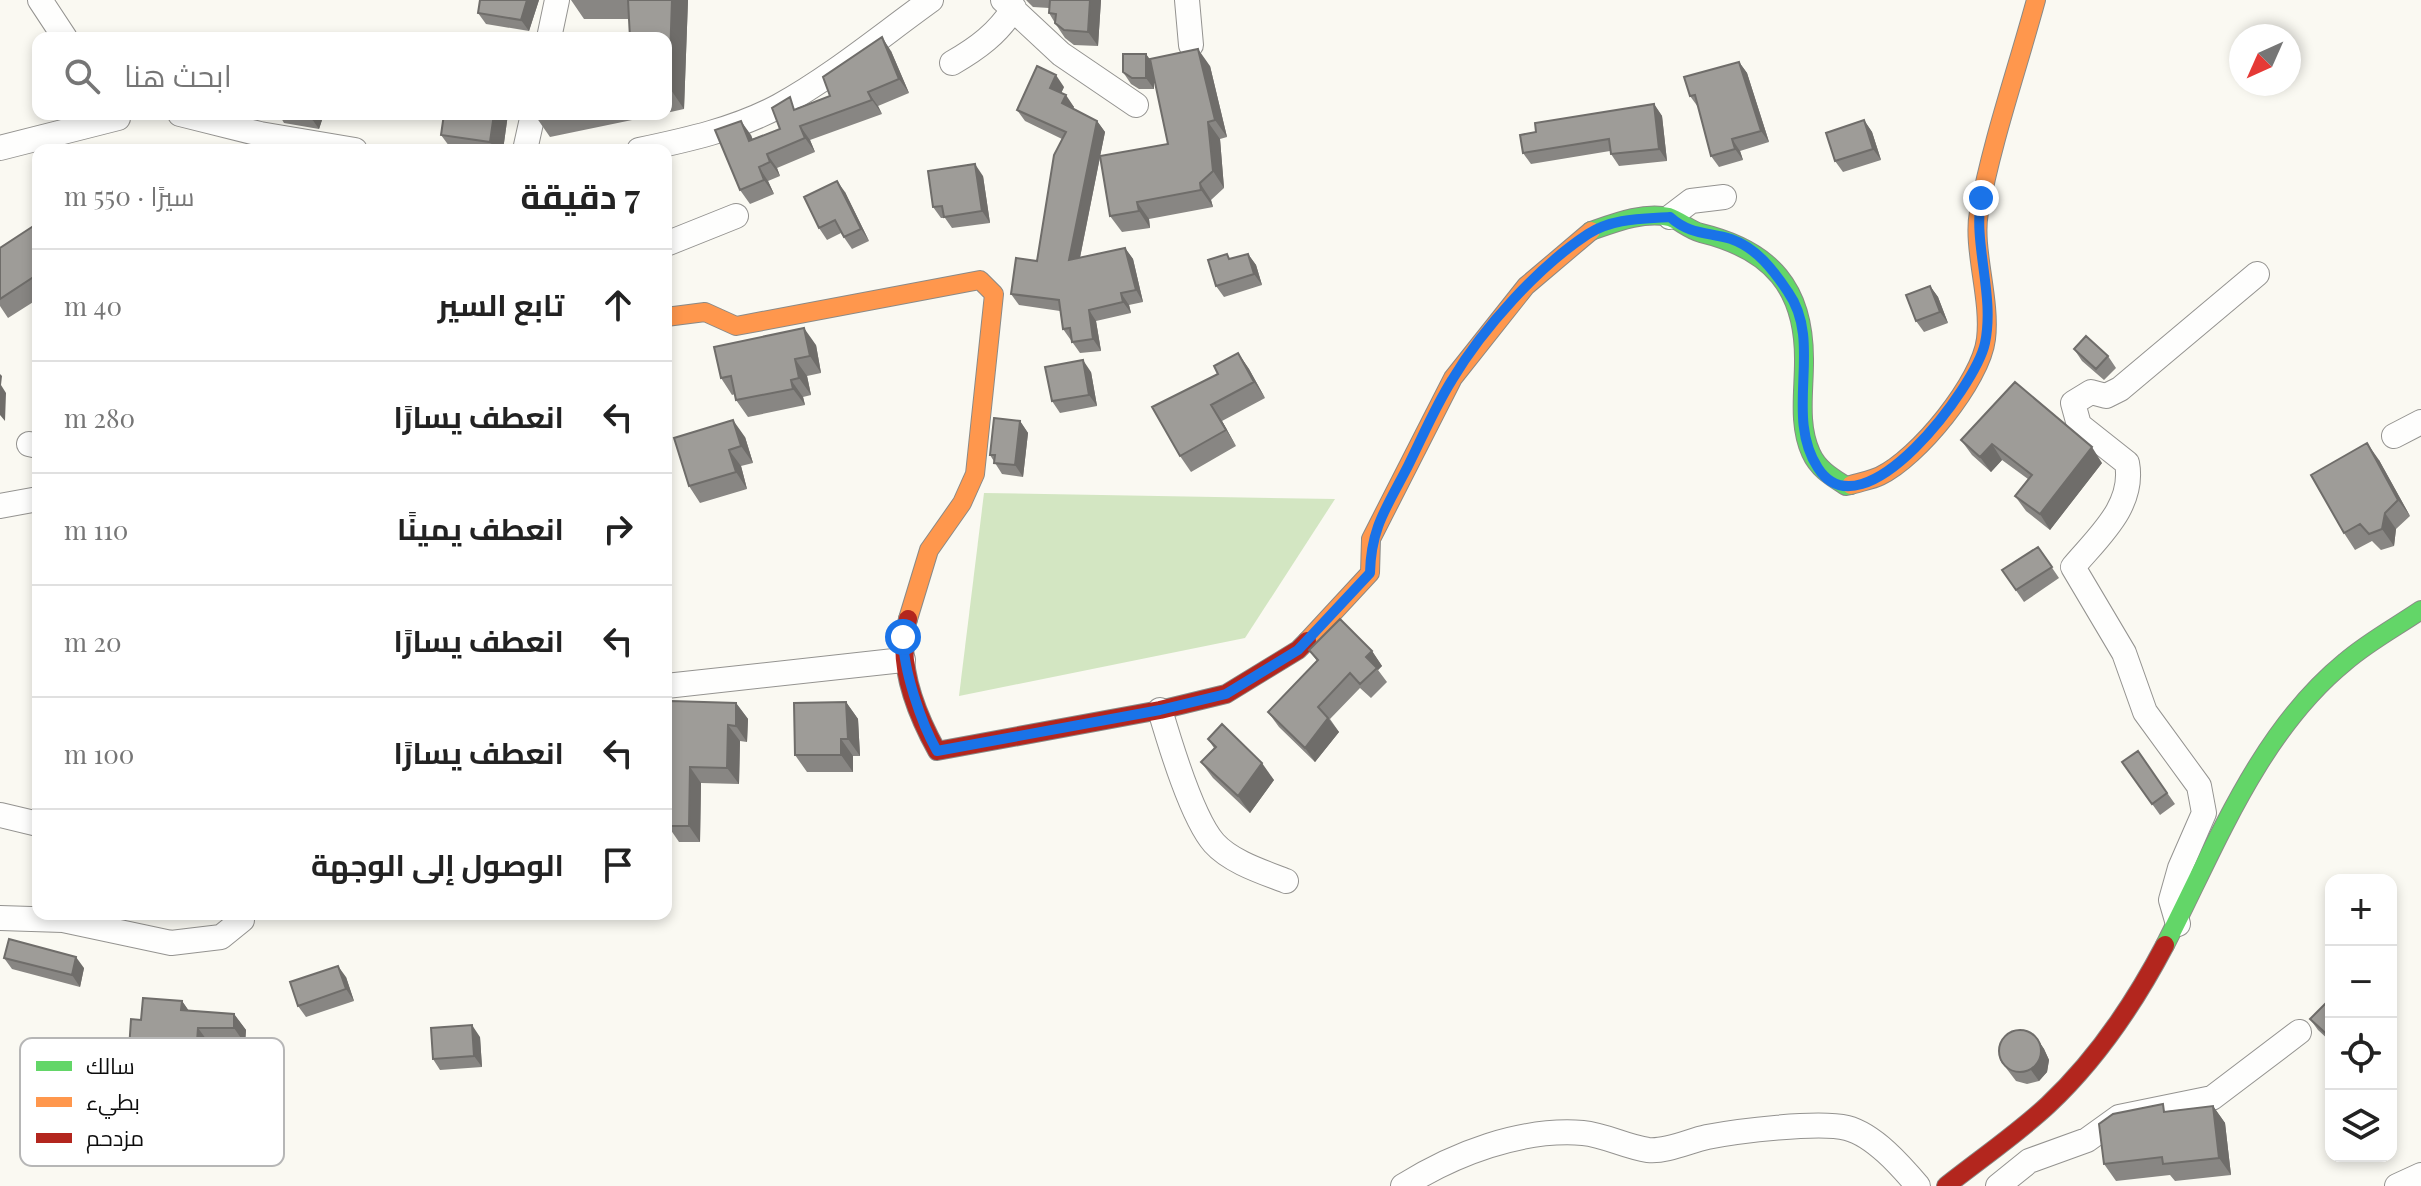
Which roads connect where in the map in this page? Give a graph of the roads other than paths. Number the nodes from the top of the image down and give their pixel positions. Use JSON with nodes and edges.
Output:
{"nodes":[{"id":1,"x":40,"y":0,"type":"edge"},
{"id":2,"x":557,"y":0,"type":"edge"},
{"id":3,"x":931,"y":0,"type":"edge"},
{"id":4,"x":1187,"y":0,"type":"edge"},
{"id":5,"x":2036,"y":0,"type":"edge"},
{"id":6,"x":1008,"y":4,"type":"edge"},
{"id":7,"x":61,"y":32,"type":"edge"},
{"id":8,"x":550,"y":32,"type":"edge"},
{"id":9,"x":1191,"y":45,"type":"dead end"},
{"id":10,"x":952,"y":63,"type":"dead end"},
{"id":11,"x":1136,"y":105,"type":"dead end"},
{"id":12,"x":105,"y":120,"type":"edge"},
{"id":13,"x":193,"y":120,"type":"edge"},
{"id":14,"x":532,"y":120,"type":"edge"},
{"id":15,"x":234,"y":139,"type":"edge"},
{"id":16,"x":289,"y":144,"type":"edge"},
{"id":17,"x":526,"y":144,"type":"edge"},
{"id":18,"x":669,"y":144,"type":"edge"},
{"id":19,"x":0,"y":148,"type":"edge"},
{"id":20,"x":1724,"y":197,"type":"dead end"},
{"id":21,"x":736,"y":216,"type":"dead end"},
{"id":22,"x":1670,"y":217,"type":"junction"},
{"id":23,"x":672,"y":242,"type":"edge"},
{"id":24,"x":2257,"y":274,"type":"dead end"},
{"id":25,"x":672,"y":316,"type":"edge"},
{"id":26,"x":2421,"y":422,"type":"edge"},
{"id":27,"x":2394,"y":436,"type":"dead end"},
{"id":28,"x":32,"y":500,"type":"edge"},
{"id":29,"x":0,"y":506,"type":"edge"},
{"id":30,"x":2421,"y":610,"type":"edge"},
{"id":31,"x":903,"y":660,"type":"junction"},
{"id":32,"x":672,"y":685,"type":"edge"},
{"id":33,"x":1160,"y":710,"type":"junction"},
{"id":34,"x":0,"y":815,"type":"edge"},
{"id":35,"x":32,"y":823,"type":"edge"},
{"id":36,"x":1286,"y":881,"type":"dead end"},
{"id":37,"x":0,"y":918,"type":"edge"},
{"id":38,"x":32,"y":919,"type":"edge"},
{"id":39,"x":63,"y":920,"type":"edge"},
{"id":40,"x":242,"y":920,"type":"edge"},
{"id":41,"x":2178,"y":924,"type":"junction"},
{"id":42,"x":2299,"y":1032,"type":"dead end"},
{"id":43,"x":2421,"y":1175,"type":"edge"},
{"id":44,"x":1403,"y":1186,"type":"edge"},
{"id":45,"x":1918,"y":1186,"type":"edge"},
{"id":46,"x":1946,"y":1186,"type":"edge"},
{"id":47,"x":1998,"y":1186,"type":"edge"},
{"id":48,"x":2397,"y":1186,"type":"edge"}],
"edges":[{"from":1,"to":7,"type":"street"},
{"from":2,"to":8,"type":"street"},
{"from":3,"to":18,"type":"street"},
{"from":4,"to":9,"type":"street"},
{"from":5,"to":22,"type":"street"},
{"from":6,"to":10,"type":"street"},
{"from":6,"to":11,"type":"street"},
{"from":12,"to":19,"type":"street"},
{"from":13,"to":15,"type":"street"},
{"from":14,"to":17,"type":"street"},
{"from":15,"to":16,"type":"street"},
{"from":20,"to":22,"type":"street"},
{"from":21,"to":23,"type":"street"},
{"from":22,"to":33,"type":"street"},
{"from":24,"to":41,"type":"street"},
{"from":25,"to":31,"type":"street"},
{"from":26,"to":27,"type":"street"},
{"from":28,"to":29,"type":"street"},
{"from":30,"to":41,"type":"street"},
{"from":31,"to":32,"type":"street"},
{"from":31,"to":33,"type":"street"},
{"from":33,"to":36,"type":"street"},
{"from":34,"to":35,"type":"street"},
{"from":37,"to":38,"type":"street"},
{"from":39,"to":40,"type":"street"},
{"from":41,"to":46,"type":"street"},
{"from":42,"to":47,"type":"street"},
{"from":43,"to":48,"type":"street"},
{"from":44,"to":45,"type":"street"}]}
